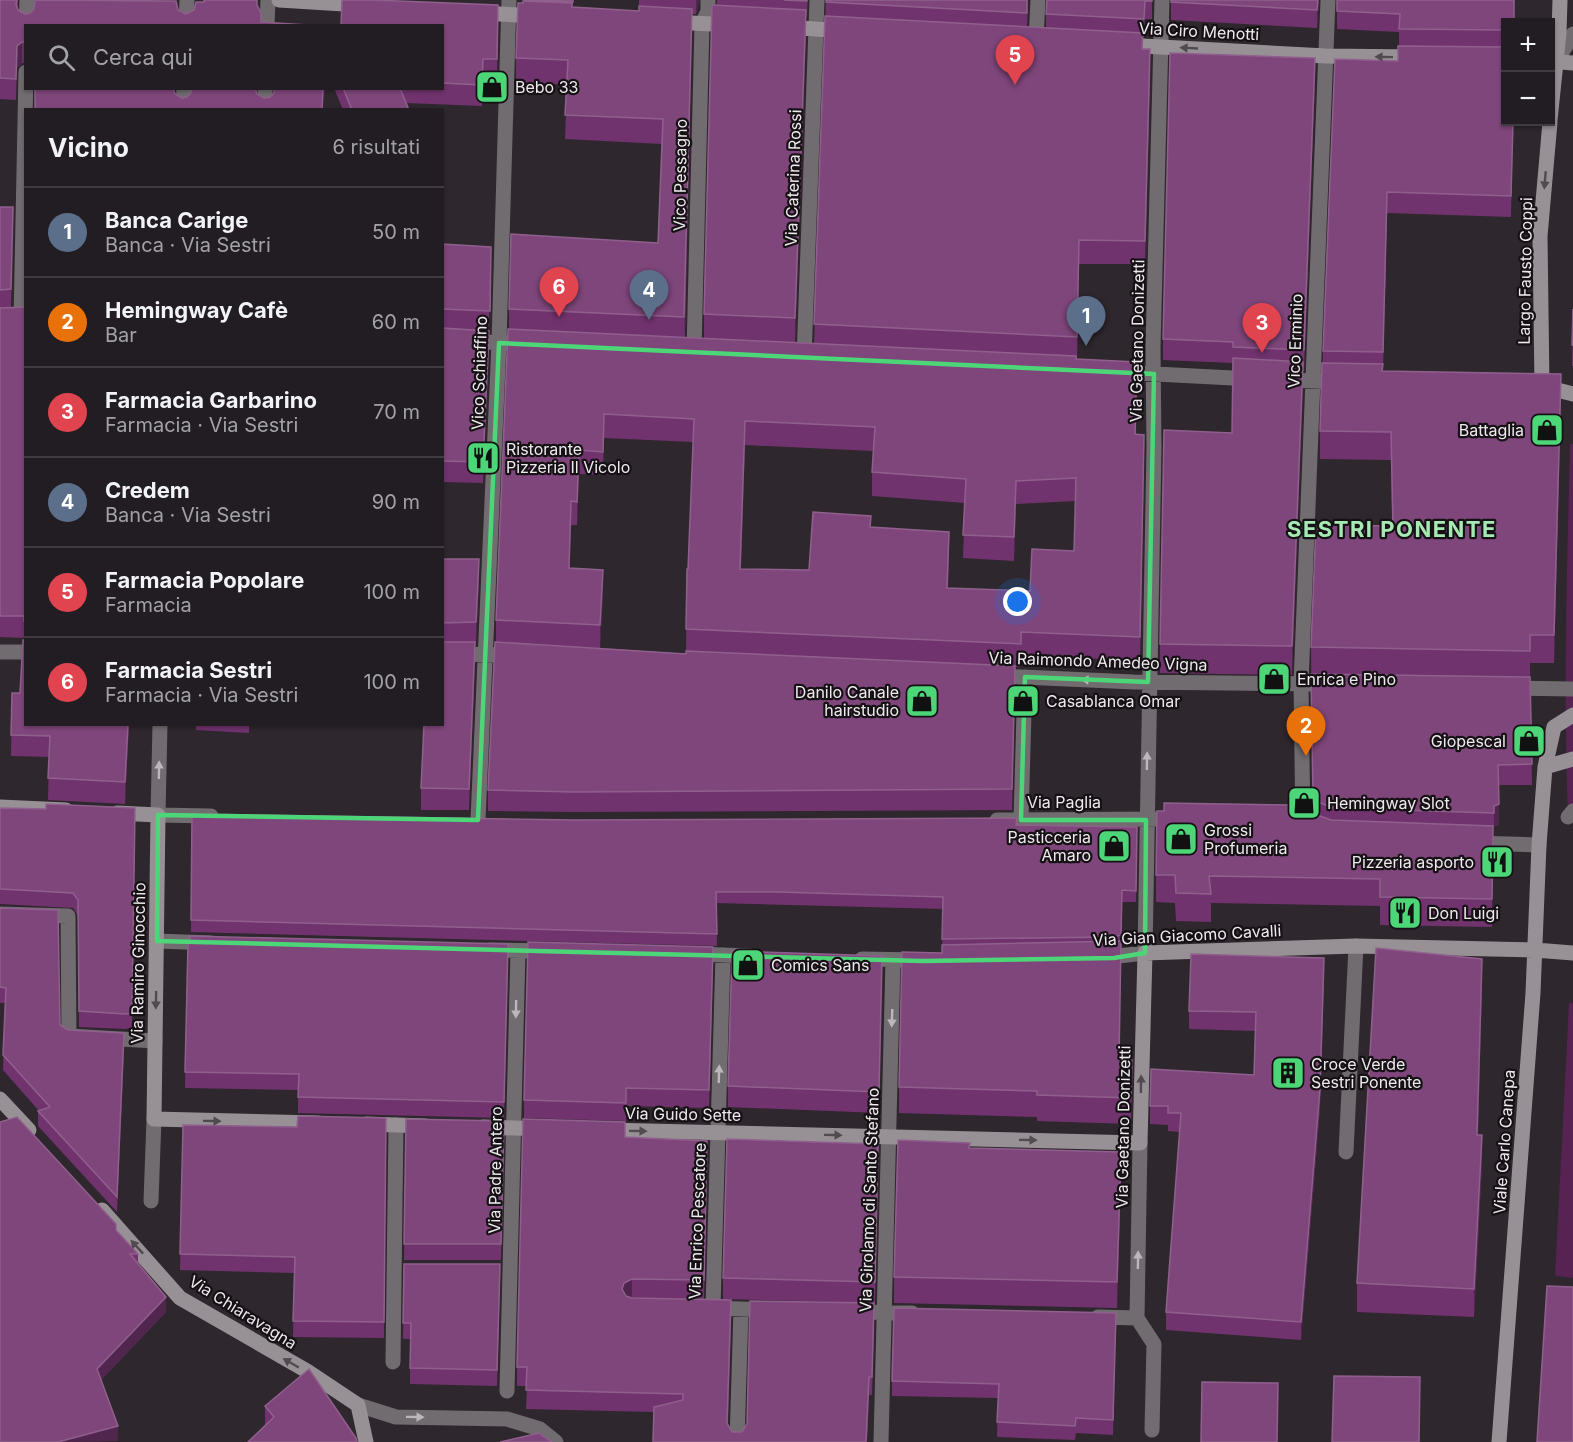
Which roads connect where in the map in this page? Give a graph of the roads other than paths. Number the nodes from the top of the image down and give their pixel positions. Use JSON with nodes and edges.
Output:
{"nodes":[{"id":1,"x":27,"y":0,"type":"edge"},
{"id":2,"x":187,"y":0,"type":"edge"},
{"id":3,"x":268,"y":0,"type":"edge"},
{"id":4,"x":279,"y":0,"type":"edge"},
{"id":5,"x":708,"y":0,"type":"edge"},
{"id":6,"x":817,"y":0,"type":"edge"},
{"id":7,"x":1038,"y":0,"type":"edge"},
{"id":8,"x":1162,"y":0,"type":"edge"},
{"id":9,"x":1328,"y":0,"type":"edge"},
{"id":10,"x":1560,"y":0,"type":"edge"},
{"id":11,"x":371,"y":6,"type":"edge"},
{"id":12,"x":509,"y":8,"type":"edge"},
{"id":13,"x":463,"y":12,"type":"edge"},
{"id":14,"x":550,"y":17,"type":"edge"},
{"id":15,"x":655,"y":22,"type":"edge"},
{"id":16,"x":26,"y":24,"type":"edge"},
{"id":17,"x":186,"y":24,"type":"edge"},
{"id":18,"x":267,"y":24,"type":"edge"},
{"id":19,"x":702,"y":24,"type":"junction"},
{"id":20,"x":746,"y":26,"type":"edge"},
{"id":21,"x":769,"y":27,"type":"edge"},
{"id":22,"x":816,"y":29,"type":"junction"},
{"id":23,"x":862,"y":32,"type":"edge"},
{"id":24,"x":1573,"y":34,"type":"edge"},
{"id":25,"x":1036,"y":40,"type":"edge"},
{"id":26,"x":1104,"y":44,"type":"edge"},
{"id":27,"x":1555,"y":44,"type":"edge"},
{"id":28,"x":1161,"y":47,"type":"junction"},
{"id":29,"x":1326,"y":56,"type":"junction"},
{"id":30,"x":1434,"y":57,"type":"edge"},
{"id":31,"x":1555,"y":59,"type":"edge"},
{"id":32,"x":1555,"y":62,"type":"edge"},
{"id":33,"x":1573,"y":63,"type":"edge"},
{"id":34,"x":25,"y":90,"type":"edge"},
{"id":35,"x":184,"y":90,"type":"edge"},
{"id":36,"x":265,"y":90,"type":"edge"},
{"id":37,"x":25,"y":108,"type":"edge"},
{"id":38,"x":183,"y":108,"type":"edge"},
{"id":39,"x":265,"y":108,"type":"edge"},
{"id":40,"x":1550,"y":126,"type":"edge"},
{"id":41,"x":24,"y":143,"type":"edge"},
{"id":42,"x":19,"y":320,"type":"edge"},
{"id":43,"x":444,"y":340,"type":"edge"},
{"id":44,"x":499,"y":343,"type":"junction"},
{"id":45,"x":545,"y":345,"type":"edge"},
{"id":46,"x":693,"y":352,"type":"edge"},
{"id":47,"x":804,"y":358,"type":"edge"},
{"id":48,"x":1108,"y":372,"type":"edge"},
{"id":49,"x":1154,"y":374,"type":"junction"},
{"id":50,"x":1312,"y":381,"type":"junction"},
{"id":51,"x":1354,"y":382,"type":"edge"},
{"id":52,"x":1537,"y":386,"type":"junction"},
{"id":53,"x":1573,"y":386,"type":"edge"},
{"id":54,"x":1573,"y":394,"type":"edge"},
{"id":55,"x":0,"y":652,"type":"edge"},
{"id":56,"x":24,"y":652,"type":"edge"},
{"id":57,"x":487,"y":653,"type":"junction"},
{"id":58,"x":444,"y":654,"type":"edge"},
{"id":59,"x":535,"y":656,"type":"edge"},
{"id":60,"x":977,"y":675,"type":"edge"},
{"id":61,"x":1025,"y":677,"type":"junction"},
{"id":62,"x":1148,"y":682,"type":"junction"},
{"id":63,"x":1301,"y":684,"type":"junction"},
{"id":64,"x":1348,"y":685,"type":"edge"},
{"id":65,"x":1490,"y":687,"type":"edge"},
{"id":66,"x":1573,"y":689,"type":"edge"},
{"id":67,"x":1573,"y":715,"type":"edge"},
{"id":68,"x":160,"y":726,"type":"edge"},
{"id":69,"x":1573,"y":759,"type":"edge"},
{"id":70,"x":1545,"y":767,"type":"junction"},
{"id":71,"x":0,"y":807,"type":"edge"},
{"id":72,"x":82,"y":811,"type":"edge"},
{"id":73,"x":104,"y":812,"type":"edge"},
{"id":74,"x":158,"y":815,"type":"junction"},
{"id":75,"x":229,"y":816,"type":"edge"},
{"id":76,"x":1168,"y":819,"type":"edge"},
{"id":77,"x":478,"y":820,"type":"edge"},
{"id":78,"x":986,"y":820,"type":"edge"},
{"id":79,"x":1021,"y":820,"type":"junction"},
{"id":80,"x":1146,"y":820,"type":"junction"},
{"id":81,"x":1287,"y":822,"type":"edge"},
{"id":82,"x":1304,"y":828,"type":"junction"},
{"id":83,"x":1322,"y":835,"type":"edge"},
{"id":84,"x":1458,"y":843,"type":"edge"},
{"id":85,"x":1539,"y":845,"type":"junction"},
{"id":86,"x":0,"y":914,"type":"edge"},
{"id":87,"x":157,"y":941,"type":"junction"},
{"id":88,"x":227,"y":943,"type":"edge"},
{"id":89,"x":1356,"y":946,"type":"junction"},
{"id":90,"x":472,"y":949,"type":"edge"},
{"id":91,"x":1535,"y":950,"type":"junction"},
{"id":92,"x":518,"y":951,"type":"junction"},
{"id":93,"x":562,"y":951,"type":"edge"},
{"id":94,"x":1573,"y":952,"type":"edge"},
{"id":95,"x":1144,"y":953,"type":"junction"},
{"id":96,"x":675,"y":954,"type":"edge"},
{"id":97,"x":723,"y":955,"type":"junction"},
{"id":98,"x":768,"y":956,"type":"edge"},
{"id":99,"x":848,"y":958,"type":"edge"},
{"id":100,"x":1090,"y":958,"type":"edge"},
{"id":101,"x":893,"y":960,"type":"junction"},
{"id":102,"x":935,"y":960,"type":"edge"},
{"id":103,"x":155,"y":1041,"type":"junction"},
{"id":104,"x":0,"y":1099,"type":"edge"},
{"id":105,"x":154,"y":1119,"type":"junction"},
{"id":106,"x":396,"y":1125,"type":"junction"},
{"id":107,"x":443,"y":1126,"type":"edge"},
{"id":108,"x":466,"y":1127,"type":"edge"},
{"id":109,"x":514,"y":1128,"type":"junction"},
{"id":110,"x":559,"y":1129,"type":"edge"},
{"id":111,"x":593,"y":1130,"type":"edge"},
{"id":112,"x":718,"y":1133,"type":"junction"},
{"id":113,"x":888,"y":1137,"type":"junction"},
{"id":114,"x":39,"y":1142,"type":"edge"},
{"id":115,"x":1140,"y":1143,"type":"junction"},
{"id":116,"x":1346,"y":1152,"type":"dead end"},
{"id":117,"x":94,"y":1201,"type":"edge"},
{"id":118,"x":151,"y":1201,"type":"dead end"},
{"id":119,"x":741,"y":1309,"type":"junction"},
{"id":120,"x":788,"y":1310,"type":"edge"},
{"id":121,"x":836,"y":1312,"type":"edge"},
{"id":122,"x":884,"y":1313,"type":"junction"},
{"id":123,"x":930,"y":1314,"type":"edge"},
{"id":124,"x":1080,"y":1317,"type":"edge"},
{"id":125,"x":1137,"y":1318,"type":"junction"},
{"id":126,"x":393,"y":1362,"type":"dead end"},
{"id":127,"x":507,"y":1391,"type":"dead end"},
{"id":128,"x":358,"y":1405,"type":"junction"},
{"id":129,"x":1152,"y":1430,"type":"dead end"},
{"id":130,"x":366,"y":1442,"type":"edge"},
{"id":131,"x":556,"y":1442,"type":"edge"},
{"id":132,"x":737,"y":1442,"type":"edge"},
{"id":133,"x":881,"y":1442,"type":"edge"},
{"id":134,"x":1499,"y":1442,"type":"edge"}],
"edges":[{"from":1,"to":16,"type":"street"},
{"from":2,"to":17,"type":"street"},
{"from":3,"to":18,"type":"street"},
{"from":4,"to":11,"type":"street"},
{"from":5,"to":19,"type":"street","name":"Vico Pessagno"},
{"from":6,"to":22,"type":"street","name":"Via Caterina Rossi"},
{"from":7,"to":25,"type":"street"},
{"from":8,"to":28,"type":"street","name":"Via Gaetano Donizetti"},
{"from":9,"to":29,"type":"street","name":"Vico Erminio"},
{"from":10,"to":27,"type":"street","name":"Largo Fausto Coppi"},
{"from":12,"to":13,"type":"street"},
{"from":12,"to":14,"type":"street"},
{"from":12,"to":44,"type":"street","name":"Vico Schiaffino"},
{"from":15,"to":19,"type":"street"},
{"from":19,"to":20,"type":"street"},
{"from":19,"to":46,"type":"street","name":"Vico Pessagno"},
{"from":21,"to":22,"type":"street"},
{"from":22,"to":23,"type":"street"},
{"from":22,"to":47,"type":"street","name":"Via Caterina Rossi"},
{"from":24,"to":31,"type":"street"},
{"from":26,"to":28,"type":"street","name":"Via Ciro Menotti"},
{"from":29,"to":28,"type":"street","name":"Via Ciro Menotti","one_way":true},
{"from":28,"to":49,"type":"street","name":"Via Gaetano Donizetti"},
{"from":30,"to":29,"type":"street","name":"Via Ciro Menotti","one_way":true},
{"from":29,"to":50,"type":"street","name":"Vico Erminio"},
{"from":32,"to":33,"type":"street"},
{"from":34,"to":37,"type":"street"},
{"from":35,"to":38,"type":"street"},
{"from":36,"to":39,"type":"street"},
{"from":40,"to":52,"type":"street","name":"Largo Fausto Coppi","one_way":true},
{"from":41,"to":42,"type":"street"},
{"from":43,"to":44,"type":"street"},
{"from":44,"to":45,"type":"street"},
{"from":44,"to":57,"type":"street","name":"Vico Schiaffino"},
{"from":48,"to":49,"type":"street"},
{"from":49,"to":50,"type":"street"},
{"from":49,"to":62,"type":"street","name":"Via Gaetano Donizetti"},
{"from":50,"to":51,"type":"street"},
{"from":50,"to":63,"type":"street","name":"Vico Erminio"},
{"from":52,"to":53,"type":"street"},
{"from":52,"to":54,"type":"street"},
{"from":55,"to":56,"type":"street"},
{"from":57,"to":58,"type":"street"},
{"from":57,"to":59,"type":"street"},
{"from":57,"to":77,"type":"street","name":"Vico Schiaffino"},
{"from":60,"to":61,"type":"street","name":"Via Raimondo Amedeo Vigna"},
{"from":62,"to":61,"type":"street","name":"Via Raimondo Amedeo Vigna","one_way":true},
{"from":61,"to":79,"type":"street"},
{"from":62,"to":63,"type":"street","name":"Via Raimondo Amedeo Vigna"},
{"from":80,"to":62,"type":"street","name":"Via Gaetano Donizetti","one_way":true},
{"from":63,"to":64,"type":"street","name":"Via Raimondo Amedeo Vigna"},
{"from":63,"to":82,"type":"street","name":"Vico Erminio"},
{"from":65,"to":66,"type":"street"},
{"from":67,"to":70,"type":"street","name":"Viale Carlo Canepa"},
{"from":74,"to":68,"type":"street","name":"Via Ramiro Ginocchio","one_way":true},
{"from":69,"to":70,"type":"street"},
{"from":70,"to":85,"type":"street","name":"Viale Carlo Canepa"},
{"from":71,"to":72,"type":"street"},
{"from":73,"to":74,"type":"street"},
{"from":74,"to":75,"type":"street"},
{"from":74,"to":87,"type":"street","name":"Via Ramiro Ginocchio"},
{"from":76,"to":80,"type":"street","name":"Via Paglia"},
{"from":78,"to":79,"type":"street","name":"Via Paglia"},
{"from":79,"to":80,"type":"street","name":"Via Paglia"},
{"from":80,"to":95,"type":"street","name":"Via Gaetano Donizetti"},
{"from":81,"to":82,"type":"street"},
{"from":82,"to":83,"type":"street"},
{"from":84,"to":85,"type":"street"},
{"from":85,"to":91,"type":"street","name":"Viale Carlo Canepa"},
{"from":86,"to":103,"type":"street"},
{"from":87,"to":88,"type":"street"},
{"from":87,"to":103,"type":"street","name":"Via Ramiro Ginocchio","one_way":true},
{"from":89,"to":91,"type":"street","name":"Via Gian Giacomo Cavalli"},
{"from":89,"to":95,"type":"street","name":"Via Gian Giacomo Cavalli"},
{"from":89,"to":116,"type":"street"},
{"from":90,"to":92,"type":"street"},
{"from":91,"to":94,"type":"street","name":"Via Gian Giacomo Cavalli"},
{"from":91,"to":134,"type":"street","name":"Viale Carlo Canepa"},
{"from":92,"to":93,"type":"street"},
{"from":92,"to":109,"type":"street","name":"Via Padre Antero","one_way":true},
{"from":95,"to":100,"type":"street","name":"Via Gian Giacomo Cavalli"},
{"from":115,"to":95,"type":"street","name":"Via Gaetano Donizetti","one_way":true},
{"from":96,"to":97,"type":"street"},
{"from":97,"to":98,"type":"street"},
{"from":112,"to":97,"type":"street","name":"Via Enrico Pescatore","one_way":true},
{"from":99,"to":101,"type":"street"},
{"from":101,"to":102,"type":"street"},
{"from":101,"to":113,"type":"street","name":"Via Girolamo di Santo Stefano","one_way":true},
{"from":103,"to":105,"type":"street","name":"Via Ramiro Ginocchio"},
{"from":104,"to":114,"type":"street"},
{"from":105,"to":106,"type":"street","one_way":true},
{"from":105,"to":118,"type":"street","name":"Via Ramiro Ginocchio"},
{"from":106,"to":107,"type":"street"},
{"from":106,"to":126,"type":"street"},
{"from":108,"to":109,"type":"street"},
{"from":109,"to":110,"type":"street"},
{"from":109,"to":127,"type":"street","name":"Via Padre Antero"},
{"from":111,"to":112,"type":"street","name":"Via Guido Sette","one_way":true},
{"from":112,"to":113,"type":"street","name":"Via Guido Sette","one_way":true},
{"from":112,"to":119,"type":"street","name":"Via Enrico Pescatore"},
{"from":113,"to":115,"type":"street","name":"Via Guido Sette","one_way":true},
{"from":113,"to":122,"type":"street","name":"Via Girolamo di Santo Stefano"},
{"from":125,"to":115,"type":"street","name":"Via Gaetano Donizetti","one_way":true},
{"from":128,"to":117,"type":"street","name":"Via Chiaravagna","one_way":true},
{"from":119,"to":120,"type":"street"},
{"from":119,"to":132,"type":"street"},
{"from":121,"to":122,"type":"street"},
{"from":122,"to":123,"type":"street"},
{"from":122,"to":133,"type":"street","name":"Via Girolamo di Santo Stefano"},
{"from":124,"to":125,"type":"street"},
{"from":125,"to":129,"type":"street"},
{"from":128,"to":130,"type":"street"},
{"from":128,"to":131,"type":"street","one_way":true}]}
